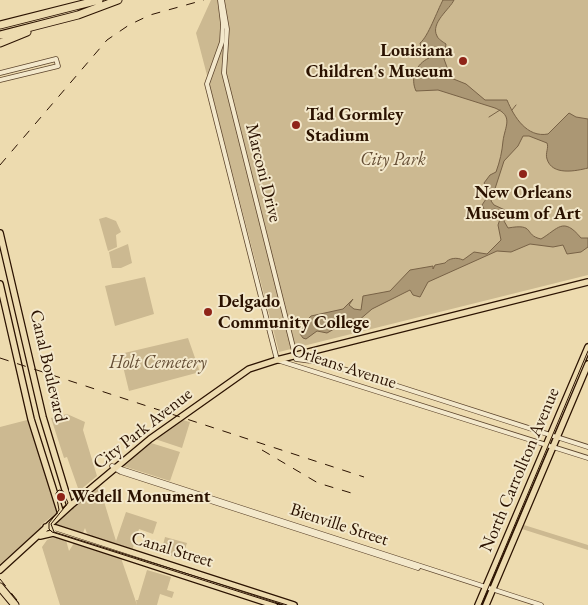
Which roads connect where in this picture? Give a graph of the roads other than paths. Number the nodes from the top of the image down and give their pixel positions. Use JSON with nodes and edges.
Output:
{"nodes":[{"id":1,"x":99,"y":0,"type":"edge"},
{"id":2,"x":118,"y":0,"type":"edge"},
{"id":3,"x":221,"y":0,"type":"edge"},
{"id":4,"x":78,"y":14,"type":"junction"},
{"id":5,"x":1,"y":24,"type":"edge"},
{"id":6,"x":3,"y":34,"type":"edge"},
{"id":7,"x":0,"y":43,"type":"edge"},
{"id":8,"x":9,"y":70,"type":"junction"},
{"id":9,"x":0,"y":73,"type":"edge"},
{"id":10,"x":10,"y":78,"type":"junction"},
{"id":11,"x":0,"y":80,"type":"edge"},
{"id":12,"x":208,"y":84,"type":"joint"},
{"id":13,"x":0,"y":233,"type":"edge"},
{"id":14,"x":588,"y":280,"type":"edge"},
{"id":15,"x":0,"y":284,"type":"edge"},
{"id":16,"x":588,"y":347,"type":"edge"},
{"id":17,"x":307,"y":353,"type":"junction"},
{"id":18,"x":294,"y":354,"type":"junction"},
{"id":19,"x":278,"y":358,"type":"junction"},
{"id":20,"x":319,"y":362,"type":"junction"},
{"id":21,"x":588,"y":364,"type":"edge"},
{"id":22,"x":554,"y":436,"type":"junction"},
{"id":23,"x":546,"y":445,"type":"junction"},
{"id":24,"x":588,"y":446,"type":"edge"},
{"id":25,"x":552,"y":447,"type":"junction"},
{"id":26,"x":588,"y":458,"type":"edge"},
{"id":27,"x":116,"y":466,"type":"junction"},
{"id":28,"x":70,"y":504,"type":"junction"},
{"id":29,"x":60,"y":512,"type":"junction"},
{"id":30,"x":517,"y":524,"type":"junction"},
{"id":31,"x":47,"y":526,"type":"junction"},
{"id":32,"x":54,"y":531,"type":"junction"},
{"id":33,"x":36,"y":538,"type":"junction"},
{"id":34,"x":0,"y":564,"type":"edge"},
{"id":35,"x":418,"y":568,"type":"dead end"},
{"id":36,"x":0,"y":570,"type":"edge"},
{"id":37,"x":493,"y":571,"type":"junction"},
{"id":38,"x":500,"y":574,"type":"junction"},
{"id":39,"x":0,"y":587,"type":"edge"},
{"id":40,"x":485,"y":589,"type":"junction"},
{"id":41,"x":492,"y":591,"type":"junction"},
{"id":42,"x":0,"y":594,"type":"edge"},
{"id":43,"x":273,"y":602,"type":"edge"},
{"id":44,"x":9,"y":605,"type":"edge"},
{"id":45,"x":15,"y":605,"type":"edge"},
{"id":46,"x":294,"y":605,"type":"edge"},
{"id":47,"x":478,"y":605,"type":"edge"},
{"id":48,"x":486,"y":605,"type":"edge"},
{"id":49,"x":533,"y":605,"type":"edge"},
{"id":50,"x":541,"y":605,"type":"edge"}],
"edges":[{"from":1,"to":5,"type":"highway"},
{"from":2,"to":4,"type":"highway"},
{"from":3,"to":12,"type":"street","name":"Marconi Drive"},
{"from":3,"to":18,"type":"street","name":"Marconi Drive"},
{"from":4,"to":6,"type":"highway"},
{"from":4,"to":7,"type":"highway"},
{"from":8,"to":9,"type":"street"},
{"from":8,"to":10,"type":"street"},
{"from":8,"to":10,"type":"street"},
{"from":10,"to":11,"type":"street"},
{"from":12,"to":19,"type":"street","name":"Orleans Avenue"},
{"from":13,"to":28,"type":"main road","name":"Canal Boulevard"},
{"from":14,"to":17,"type":"main road"},
{"from":14,"to":18,"type":"main road"},
{"from":15,"to":29,"type":"main road","name":"Canal Boulevard"},
{"from":16,"to":22,"type":"main road","name":"North Carrollton Avenue"},
{"from":17,"to":18,"type":"main road"},
{"from":17,"to":20,"type":"street"},
{"from":18,"to":19,"type":"main road","name":"City Park Avenue"},
{"from":18,"to":20,"type":"street","name":"Orleans Avenue"},
{"from":19,"to":23,"type":"street","name":"Orleans Avenue"},
{"from":19,"to":27,"type":"main road","name":"City Park Avenue"},
{"from":20,"to":22,"type":"street","name":"Orleans Avenue"},
{"from":21,"to":22,"type":"main road","name":"North Carrollton Avenue"},
{"from":22,"to":23,"type":"main road","name":"North Carrollton Avenue"},
{"from":22,"to":24,"type":"street","name":"Orleans Avenue"},
{"from":22,"to":25,"type":"main road","name":"North Carrollton Avenue"},
{"from":23,"to":25,"type":"street","name":"Orleans Avenue"},
{"from":23,"to":30,"type":"main road","name":"North Carrollton Avenue"},
{"from":25,"to":26,"type":"street","name":"Orleans Avenue"},
{"from":25,"to":30,"type":"main road","name":"North Carrollton Avenue"},
{"from":27,"to":28,"type":"main road","name":"City Park Avenue"},
{"from":27,"to":35,"type":"street","name":"Bienville Street"},
{"from":27,"to":40,"type":"street","name":"Bienville Street"},
{"from":28,"to":29,"type":"main road","name":"City Park Avenue"},
{"from":29,"to":31,"type":"main road","name":"City Park Avenue"},
{"from":30,"to":37,"type":"main road","name":"North Carrollton Avenue"},
{"from":30,"to":38,"type":"main road","name":"North Carrollton Avenue"},
{"from":31,"to":32,"type":"main road"},
{"from":31,"to":33,"type":"main road","name":"City Park Avenue"},
{"from":31,"to":34,"type":"main road","name":"City Park Avenue"},
{"from":32,"to":33,"type":"main road"},
{"from":32,"to":43,"type":"main road","name":"Canal Street"},
{"from":33,"to":36,"type":"main road","name":"City Park Avenue"},
{"from":37,"to":38,"type":"main road"},
{"from":37,"to":40,"type":"main road","name":"North Carrollton Avenue"},
{"from":38,"to":41,"type":"main road","name":"North Carrollton Avenue"},
{"from":39,"to":45,"type":"highway"},
{"from":40,"to":41,"type":"street","name":"Bienville Street"},
{"from":40,"to":47,"type":"main road","name":"North Carrollton Avenue"},
{"from":41,"to":48,"type":"main road","name":"North Carrollton Avenue"},
{"from":41,"to":49,"type":"street","name":"Bienville Street"},
{"from":41,"to":50,"type":"street","name":"Bienville Street"},
{"from":42,"to":44,"type":"highway"},
{"from":43,"to":46,"type":"main road","name":"Canal Street"}]}
